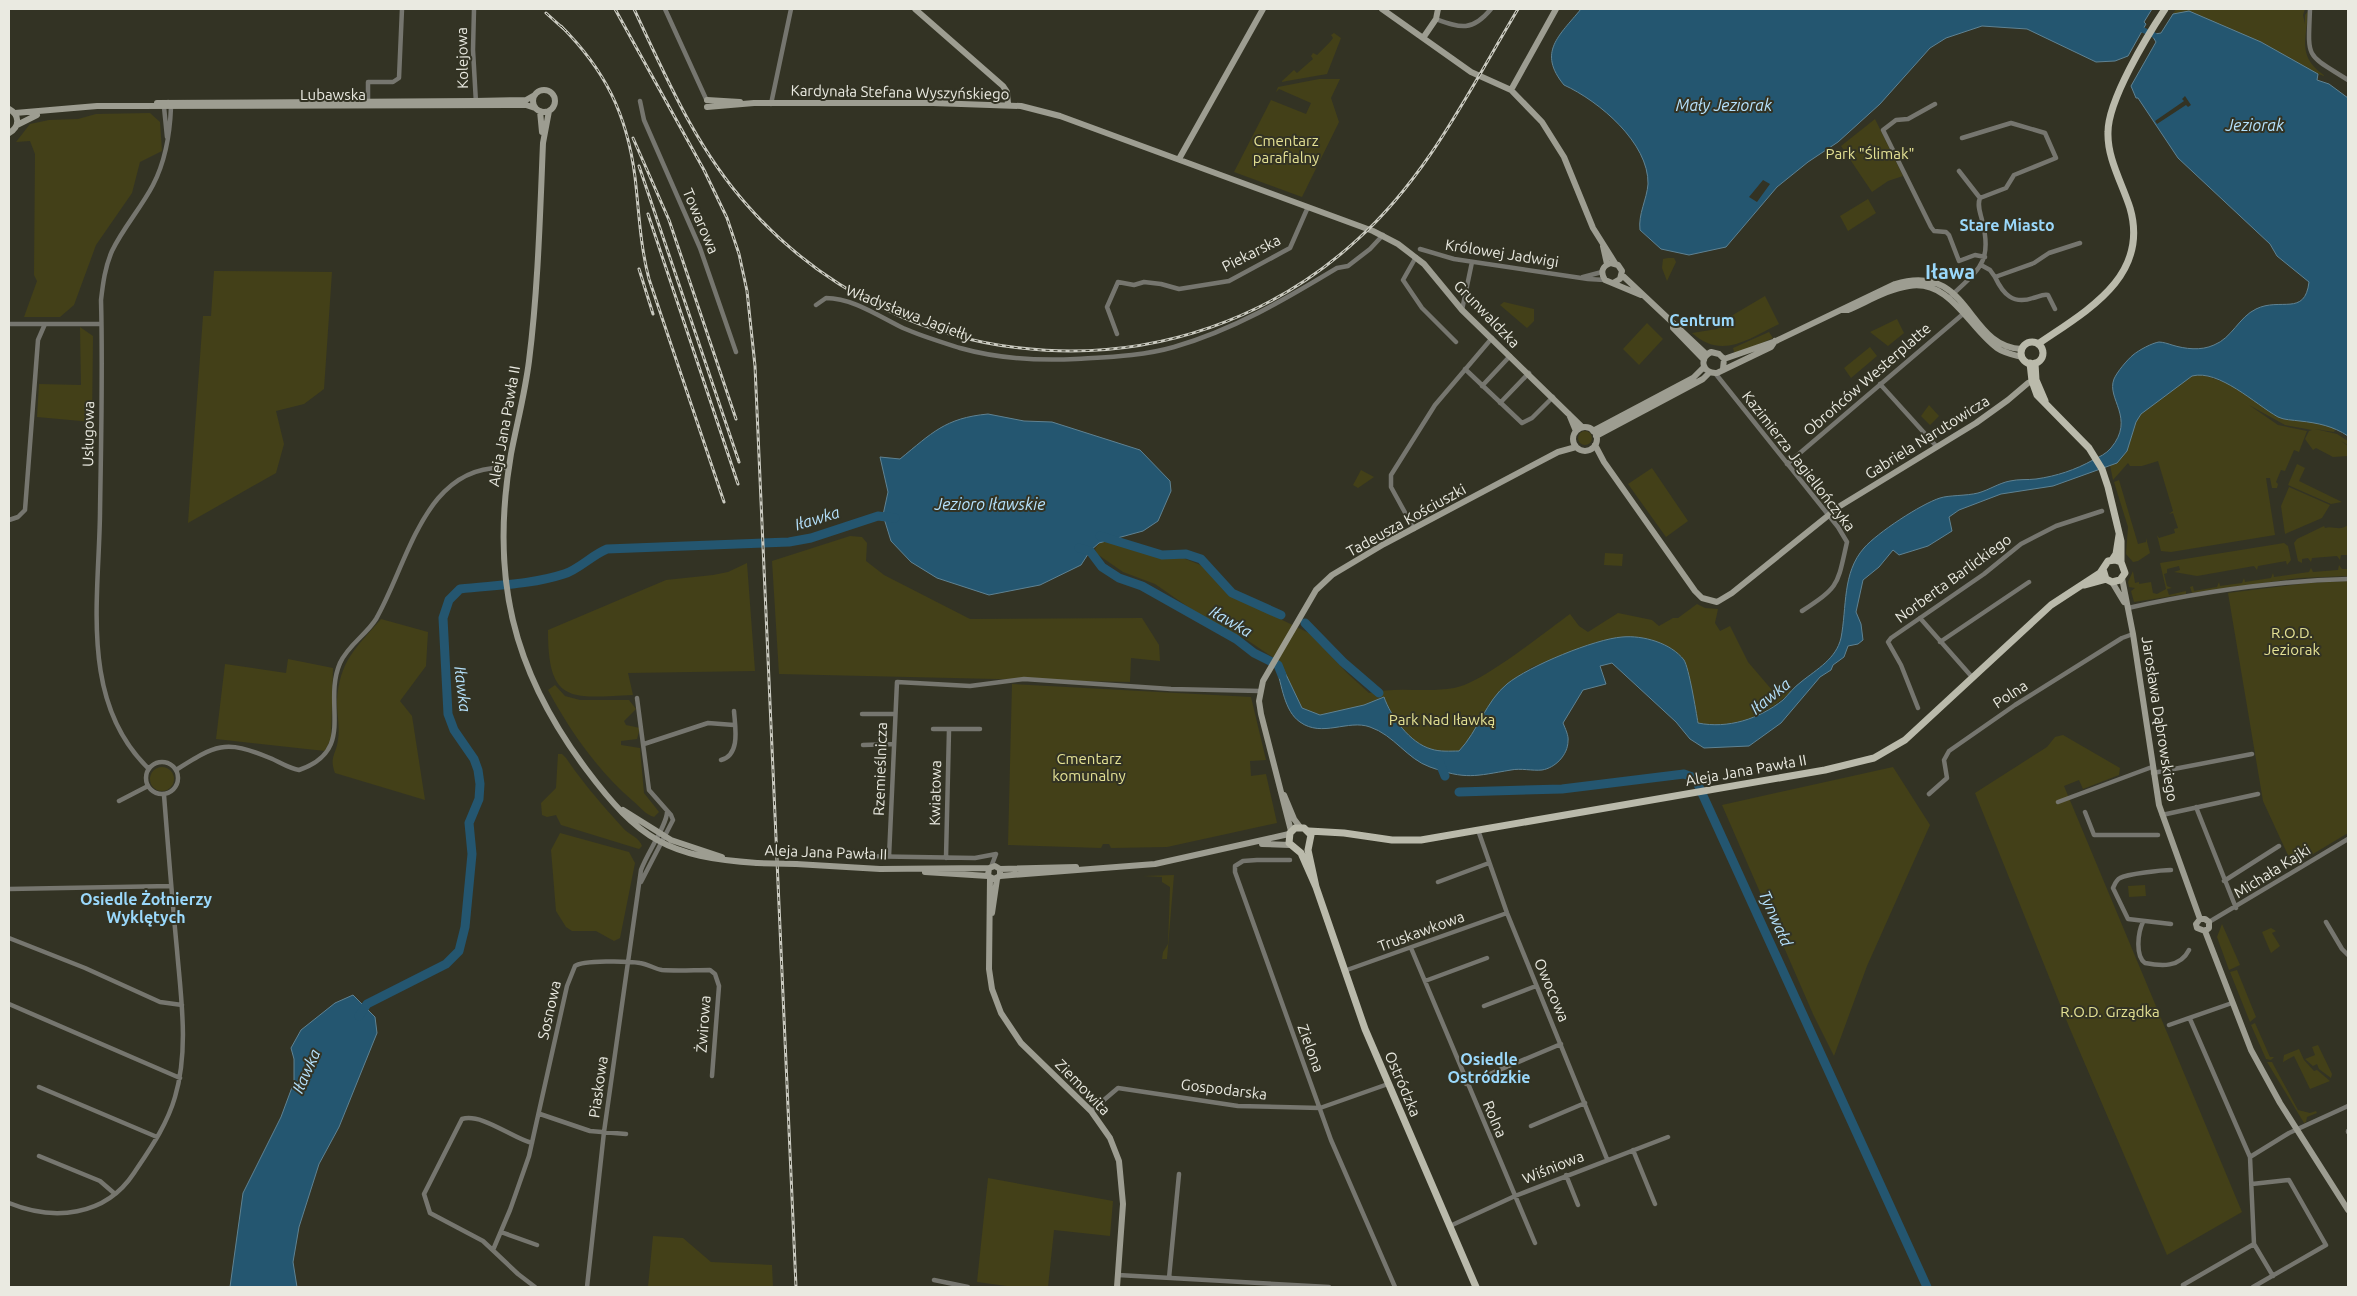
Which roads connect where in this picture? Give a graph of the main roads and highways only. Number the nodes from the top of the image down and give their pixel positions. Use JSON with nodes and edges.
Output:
{"nodes":[{"id":1,"x":2160,"y":9,"type":"edge"},
{"id":2,"x":2165,"y":9,"type":"edge"},
{"id":3,"x":2154,"y":26,"type":"junction"},
{"id":4,"x":2040,"y":346,"type":"junction"},
{"id":5,"x":2032,"y":363,"type":"junction"},
{"id":6,"x":2119,"y":534,"type":"junction"},
{"id":7,"x":2112,"y":560,"type":"junction"},
{"id":8,"x":2121,"y":562,"type":"junction"},
{"id":9,"x":2103,"y":569,"type":"junction"},
{"id":10,"x":2109,"y":580,"type":"junction"},
{"id":11,"x":2079,"y":587,"type":"junction"},
{"id":12,"x":1309,"y":832,"type":"junction"},
{"id":13,"x":1358,"y":835,"type":"junction"},
{"id":14,"x":1309,"y":844,"type":"junction"},
{"id":15,"x":1297,"y":849,"type":"junction"},
{"id":16,"x":1316,"y":886,"type":"junction"},
{"id":17,"x":1476,"y":1287,"type":"edge"}],
"edges":[{"from":1,"to":3,"type":"main road"},
{"from":2,"to":3,"type":"main road"},
{"from":3,"to":4,"type":"main road"},
{"from":4,"to":5,"type":"main road"},
{"from":4,"to":5,"type":"main road"},
{"from":5,"to":6,"type":"main road"},
{"from":6,"to":7,"type":"main road"},
{"from":6,"to":8,"type":"main road"},
{"from":7,"to":8,"type":"main road"},
{"from":7,"to":9,"type":"main road"},
{"from":8,"to":10,"type":"main road"},
{"from":9,"to":10,"type":"main road"},
{"from":9,"to":11,"type":"main road","name":"Aleja Jana Pawła II"},
{"from":10,"to":11,"type":"main road","name":"Aleja Jana Pawła II"},
{"from":11,"to":13,"type":"main road","name":"Aleja Jana Pawła II"},
{"from":12,"to":13,"type":"main road","name":"Aleja Jana Pawła II"},
{"from":12,"to":14,"type":"main road","name":"Ostródzka"},
{"from":12,"to":15,"type":"main road"},
{"from":13,"to":14,"type":"main road","name":"Aleja Jana Pawła II"},
{"from":14,"to":15,"type":"main road"},
{"from":14,"to":16,"type":"main road","name":"Ostródzka"},
{"from":15,"to":16,"type":"main road","name":"Ostródzka"},
{"from":16,"to":17,"type":"main road","name":"Ostródzka"}]}
